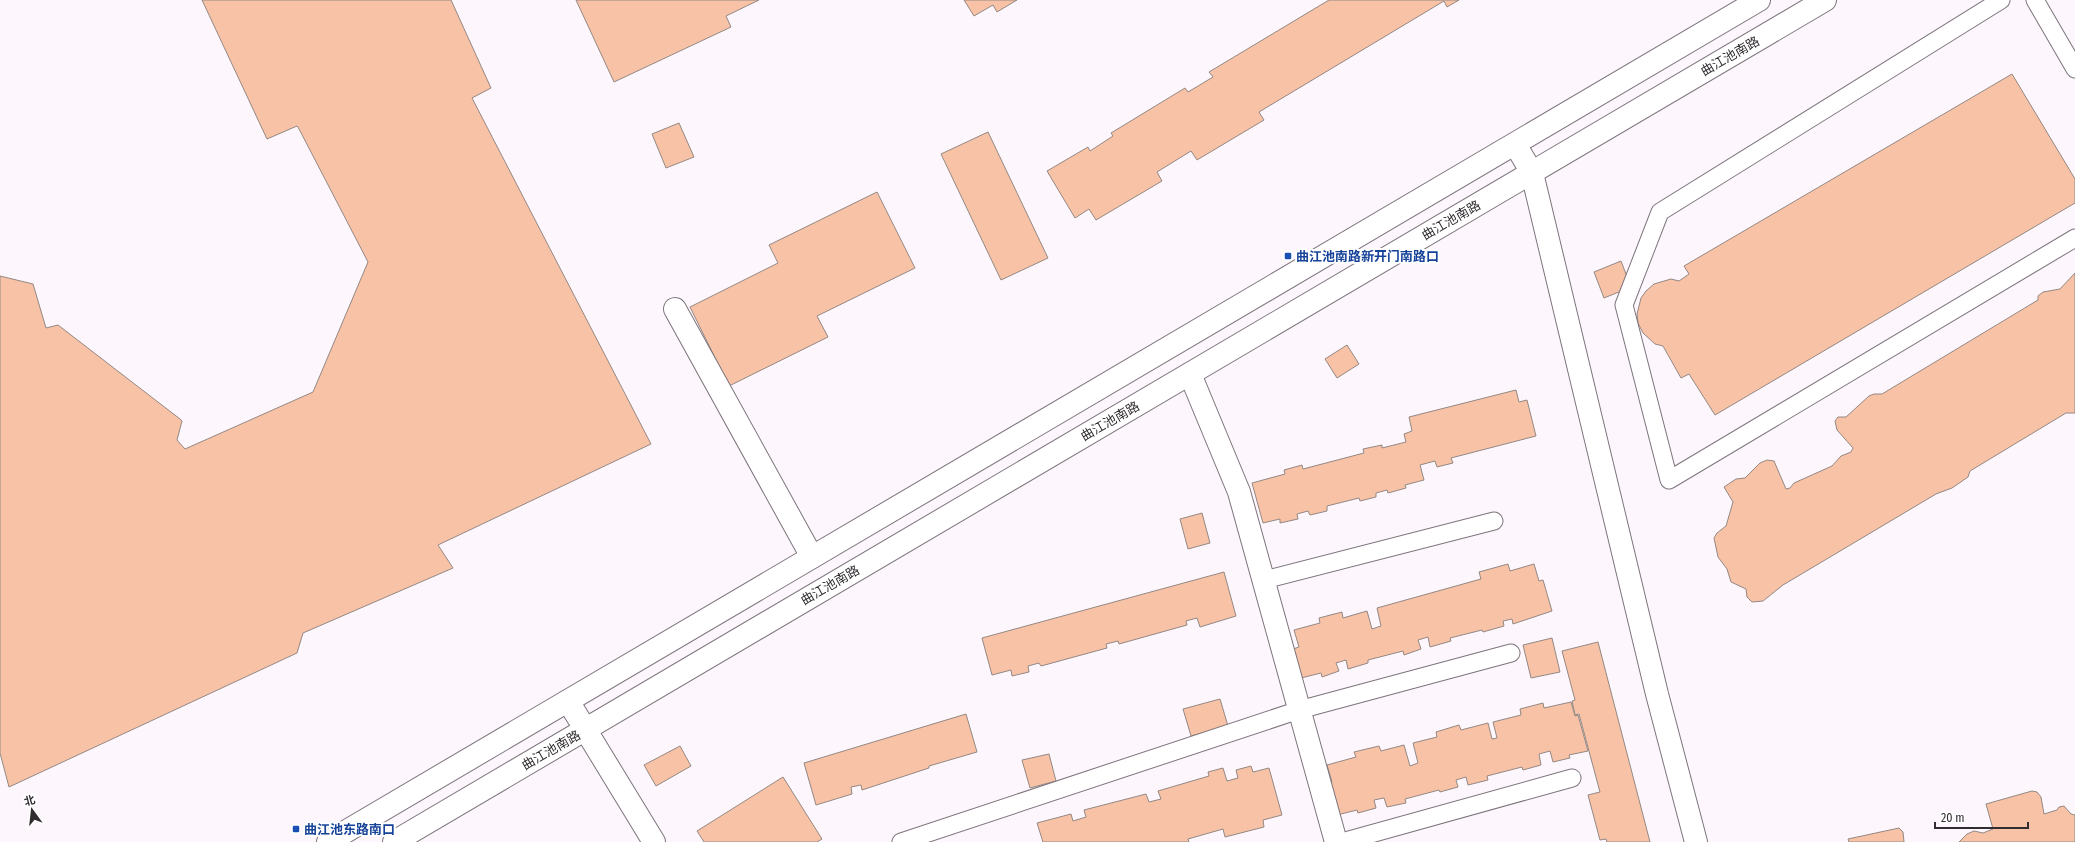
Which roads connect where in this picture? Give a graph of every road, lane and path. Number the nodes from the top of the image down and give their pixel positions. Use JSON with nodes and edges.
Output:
{"nodes":[{"id":1,"x":1759,"y":0,"type":"edge"},
{"id":2,"x":1825,"y":0,"type":"edge"},
{"id":3,"x":2001,"y":0,"type":"edge"},
{"id":4,"x":2035,"y":0,"type":"edge"},
{"id":5,"x":2075,"y":69,"type":"edge"},
{"id":6,"x":1515,"y":144,"type":"junction"},
{"id":7,"x":1532,"y":172,"type":"junction"},
{"id":8,"x":2075,"y":238,"type":"edge"},
{"id":9,"x":675,"y":309,"type":"dead end"},
{"id":10,"x":1190,"y":374,"type":"junction"},
{"id":11,"x":1494,"y":521,"type":"dead end"},
{"id":12,"x":812,"y":557,"type":"junction"},
{"id":13,"x":1264,"y":580,"type":"junction"},
{"id":14,"x":1511,"y":653,"type":"dead end"},
{"id":15,"x":568,"y":701,"type":"junction"},
{"id":16,"x":1299,"y":710,"type":"junction"},
{"id":17,"x":585,"y":730,"type":"junction"},
{"id":18,"x":1572,"y":778,"type":"dead end"},
{"id":19,"x":328,"y":842,"type":"edge"},
{"id":20,"x":394,"y":842,"type":"edge"},
{"id":21,"x":654,"y":842,"type":"edge"},
{"id":22,"x":901,"y":842,"type":"edge"},
{"id":23,"x":1336,"y":842,"type":"edge"},
{"id":24,"x":1342,"y":842,"type":"edge"},
{"id":25,"x":1696,"y":842,"type":"edge"}],
"edges":[{"from":1,"to":6,"type":"main road"},
{"from":2,"to":7,"type":"main road","name":"曲江池南路"},
{"from":3,"to":8,"type":"lane"},
{"from":4,"to":5,"type":"lane"},
{"from":6,"to":7,"type":"main road"},
{"from":6,"to":12,"type":"main road"},
{"from":7,"to":10,"type":"main road","name":"曲江池南路"},
{"from":7,"to":25,"type":"main road"},
{"from":9,"to":12,"type":"main road"},
{"from":10,"to":13,"type":"main road"},
{"from":10,"to":17,"type":"main road","name":"曲江池南路"},
{"from":11,"to":13,"type":"lane"},
{"from":12,"to":15,"type":"main road"},
{"from":13,"to":16,"type":"main road"},
{"from":14,"to":16,"type":"lane"},
{"from":15,"to":17,"type":"main road"},
{"from":15,"to":19,"type":"main road"},
{"from":16,"to":22,"type":"lane"},
{"from":16,"to":23,"type":"main road"},
{"from":17,"to":20,"type":"main road","name":"曲江池南路"},
{"from":17,"to":21,"type":"main road"},
{"from":18,"to":24,"type":"lane"}]}
